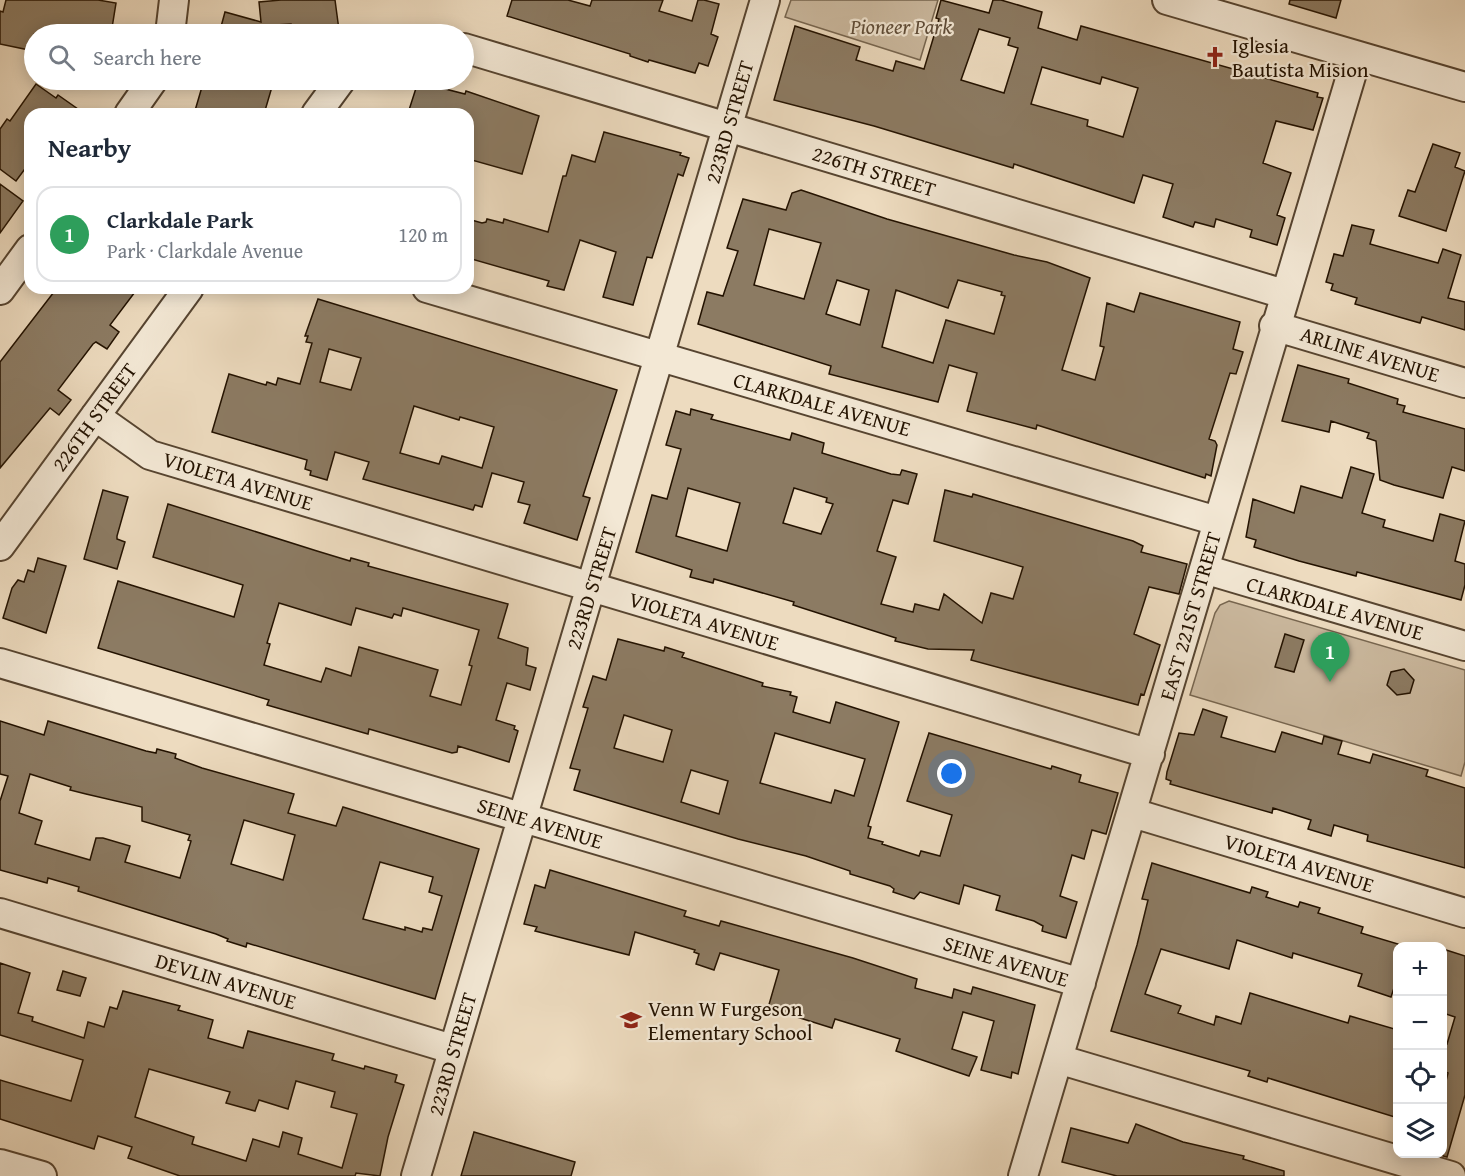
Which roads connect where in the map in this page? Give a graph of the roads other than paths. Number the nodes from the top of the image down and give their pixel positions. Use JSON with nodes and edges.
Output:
{"nodes":[{"id":1,"x":174,"y":0,"type":"edge"},
{"id":2,"x":765,"y":0,"type":"edge"},
{"id":3,"x":1167,"y":0,"type":"edge"},
{"id":4,"x":171,"y":24,"type":"edge"},
{"id":5,"x":474,"y":51,"type":"edge"},
{"id":6,"x":1357,"y":56,"type":"junction"},
{"id":7,"x":1465,"y":87,"type":"edge"},
{"id":8,"x":146,"y":90,"type":"edge"},
{"id":9,"x":334,"y":90,"type":"edge"},
{"id":10,"x":133,"y":108,"type":"edge"},
{"id":11,"x":320,"y":108,"type":"edge"},
{"id":12,"x":727,"y":127,"type":"junction"},
{"id":13,"x":24,"y":257,"type":"edge"},
{"id":14,"x":0,"y":290,"type":"edge"},
{"id":15,"x":185,"y":294,"type":"edge"},
{"id":16,"x":447,"y":294,"type":"edge"},
{"id":17,"x":1284,"y":294,"type":"junction"},
{"id":18,"x":1274,"y":326,"type":"junction"},
{"id":19,"x":660,"y":357,"type":"junction"},
{"id":20,"x":1465,"y":382,"type":"edge"},
{"id":21,"x":95,"y":416,"type":"junction"},
{"id":22,"x":1217,"y":521,"type":"junction"},
{"id":23,"x":0,"y":546,"type":"edge"},
{"id":24,"x":1204,"y":569,"type":"junction"},
{"id":25,"x":591,"y":587,"type":"junction"},
{"id":26,"x":1465,"y":646,"type":"edge"},
{"id":27,"x":0,"y":663,"type":"edge"},
{"id":28,"x":1150,"y":754,"type":"junction"},
{"id":29,"x":1133,"y":813,"type":"junction"},
{"id":30,"x":522,"y":817,"type":"junction"},
{"id":31,"x":0,"y":913,"type":"edge"},
{"id":32,"x":1465,"y":913,"type":"edge"},
{"id":33,"x":1081,"y":983,"type":"junction"},
{"id":34,"x":452,"y":1049,"type":"junction"},
{"id":35,"x":1058,"y":1059,"type":"junction"},
{"id":36,"x":0,"y":1164,"type":"edge"},
{"id":37,"x":42,"y":1176,"type":"edge"},
{"id":38,"x":416,"y":1176,"type":"edge"},
{"id":39,"x":1023,"y":1176,"type":"edge"},
{"id":40,"x":1451,"y":1176,"type":"edge"}],
"edges":[{"from":1,"to":4,"type":"street"},
{"from":2,"to":12,"type":"street","name":"223RD STREET"},
{"from":3,"to":6,"type":"street"},
{"from":5,"to":12,"type":"street","name":"226TH STREET"},
{"from":6,"to":7,"type":"street"},
{"from":6,"to":17,"type":"street","name":"EAST 221ST STREET"},
{"from":8,"to":10,"type":"street"},
{"from":9,"to":11,"type":"street"},
{"from":12,"to":17,"type":"street","name":"226TH STREET"},
{"from":12,"to":19,"type":"street","name":"223RD STREET"},
{"from":13,"to":14,"type":"street"},
{"from":15,"to":21,"type":"street","name":"226TH STREET"},
{"from":16,"to":19,"type":"street","name":"CLARKDALE AVENUE"},
{"from":17,"to":18,"type":"street","name":"EAST 221ST STREET"},
{"from":18,"to":20,"type":"street","name":"ARLINE AVENUE"},
{"from":18,"to":22,"type":"street","name":"EAST 221ST STREET"},
{"from":19,"to":22,"type":"street","name":"CLARKDALE AVENUE"},
{"from":19,"to":25,"type":"street","name":"223RD STREET"},
{"from":21,"to":23,"type":"street","name":"226TH STREET"},
{"from":21,"to":25,"type":"street","name":"VIOLETA AVENUE"},
{"from":22,"to":24,"type":"street","name":"EAST 221ST STREET"},
{"from":24,"to":26,"type":"street","name":"CLARKDALE AVENUE"},
{"from":24,"to":28,"type":"street","name":"EAST 221ST STREET"},
{"from":25,"to":28,"type":"street","name":"VIOLETA AVENUE"},
{"from":25,"to":30,"type":"street","name":"223RD STREET"},
{"from":27,"to":30,"type":"street","name":"SEINE AVENUE"},
{"from":28,"to":29,"type":"street","name":"EAST 221ST STREET"},
{"from":29,"to":32,"type":"street","name":"VIOLETA AVENUE"},
{"from":29,"to":33,"type":"street","name":"EAST 221ST STREET"},
{"from":30,"to":33,"type":"street","name":"SEINE AVENUE"},
{"from":30,"to":34,"type":"street","name":"223RD STREET"},
{"from":31,"to":34,"type":"street","name":"DEVLIN AVENUE"},
{"from":33,"to":35,"type":"street","name":"EAST 221ST STREET"},
{"from":34,"to":38,"type":"street","name":"223RD STREET"},
{"from":35,"to":39,"type":"street","name":"EAST 221ST STREET"},
{"from":35,"to":40,"type":"street"},
{"from":36,"to":37,"type":"street"}]}
